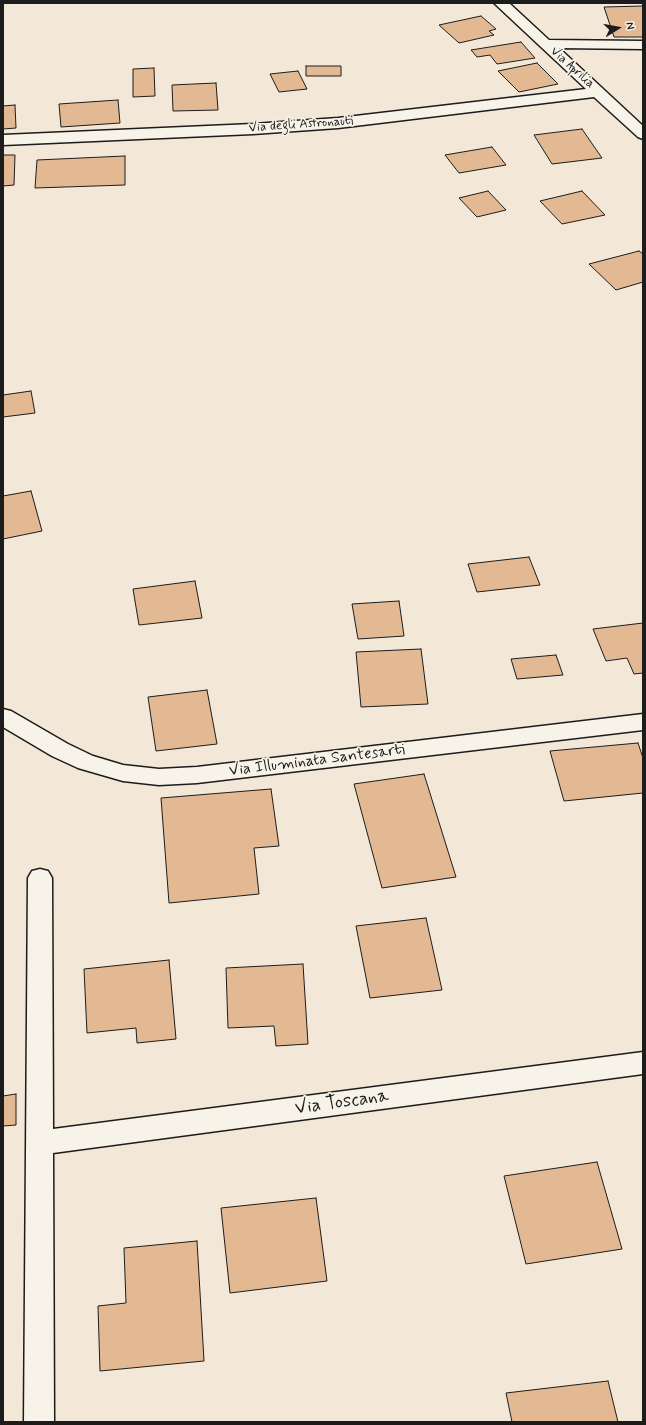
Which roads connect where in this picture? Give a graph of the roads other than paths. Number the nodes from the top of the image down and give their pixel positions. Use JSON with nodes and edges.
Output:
{"nodes":[{"id":1,"x":502,"y":3,"type":"edge"},
{"id":2,"x":545,"y":44,"type":"junction"},
{"id":3,"x":643,"y":45,"type":"edge"},
{"id":4,"x":598,"y":92,"type":"junction"},
{"id":5,"x":643,"y":134,"type":"edge"},
{"id":6,"x":3,"y":140,"type":"edge"},
{"id":7,"x":3,"y":717,"type":"edge"},
{"id":8,"x":643,"y":722,"type":"edge"},
{"id":9,"x":40,"y":878,"type":"dead end"},
{"id":10,"x":643,"y":1063,"type":"edge"},
{"id":11,"x":40,"y":1142,"type":"junction"},
{"id":12,"x":39,"y":1422,"type":"edge"}],
"edges":[{"from":1,"to":2,"type":"street","name":"Via Aprilia"},
{"from":2,"to":3,"type":"street"},
{"from":2,"to":4,"type":"street","name":"Via Aprilia"},
{"from":4,"to":5,"type":"street","name":"Via Aprilia"},
{"from":4,"to":6,"type":"street","name":"Via degli Astronauti"},
{"from":7,"to":8,"type":"street","name":"Via Illuminata Santesarti"},
{"from":9,"to":11,"type":"street"},
{"from":10,"to":11,"type":"street","name":"Via Toscana"},
{"from":11,"to":12,"type":"street"}]}
